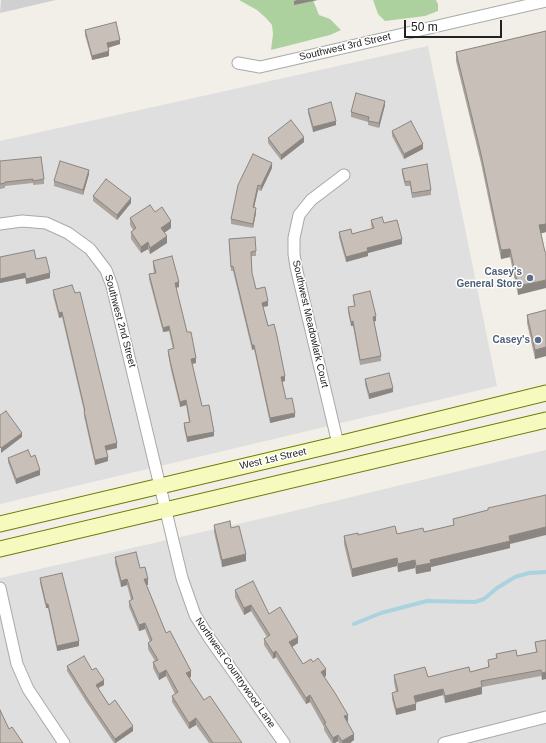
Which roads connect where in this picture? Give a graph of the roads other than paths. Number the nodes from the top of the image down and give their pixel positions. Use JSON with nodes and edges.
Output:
{"nodes":[{"id":1,"x":546,"y":1,"type":"edge"},
{"id":2,"x":238,"y":63,"type":"dead end"},
{"id":3,"x":344,"y":175,"type":"dead end"},
{"id":4,"x":0,"y":224,"type":"edge"},
{"id":5,"x":546,"y":393,"type":"edge"},
{"id":6,"x":546,"y":420,"type":"edge"},
{"id":7,"x":338,"y":444,"type":"junction"},
{"id":8,"x":160,"y":485,"type":"junction"},
{"id":9,"x":166,"y":510,"type":"junction"},
{"id":10,"x":0,"y":524,"type":"edge"},
{"id":11,"x":0,"y":550,"type":"edge"},
{"id":12,"x":0,"y":588,"type":"edge"},
{"id":13,"x":546,"y":717,"type":"edge"},
{"id":14,"x":64,"y":743,"type":"edge"},
{"id":15,"x":284,"y":743,"type":"edge"},
{"id":16,"x":444,"y":743,"type":"edge"}],
"edges":[{"from":1,"to":2,"type":"street","name":"Southwest 3rd Street"},
{"from":3,"to":7,"type":"street","name":"Southwest Meadowlark Court"},
{"from":4,"to":8,"type":"street","name":"Southwest 2nd Street"},
{"from":5,"to":7,"type":"main road","name":"West 1st Street"},
{"from":6,"to":9,"type":"main road"},
{"from":7,"to":8,"type":"main road","name":"West 1st Street"},
{"from":8,"to":9,"type":"street","name":"Northwest Countrywood Lane"},
{"from":8,"to":10,"type":"main road","name":"West 1st Street"},
{"from":9,"to":11,"type":"main road"},
{"from":9,"to":15,"type":"street","name":"Northwest Countrywood Lane"},
{"from":12,"to":14,"type":"street"},
{"from":13,"to":16,"type":"street"}]}
